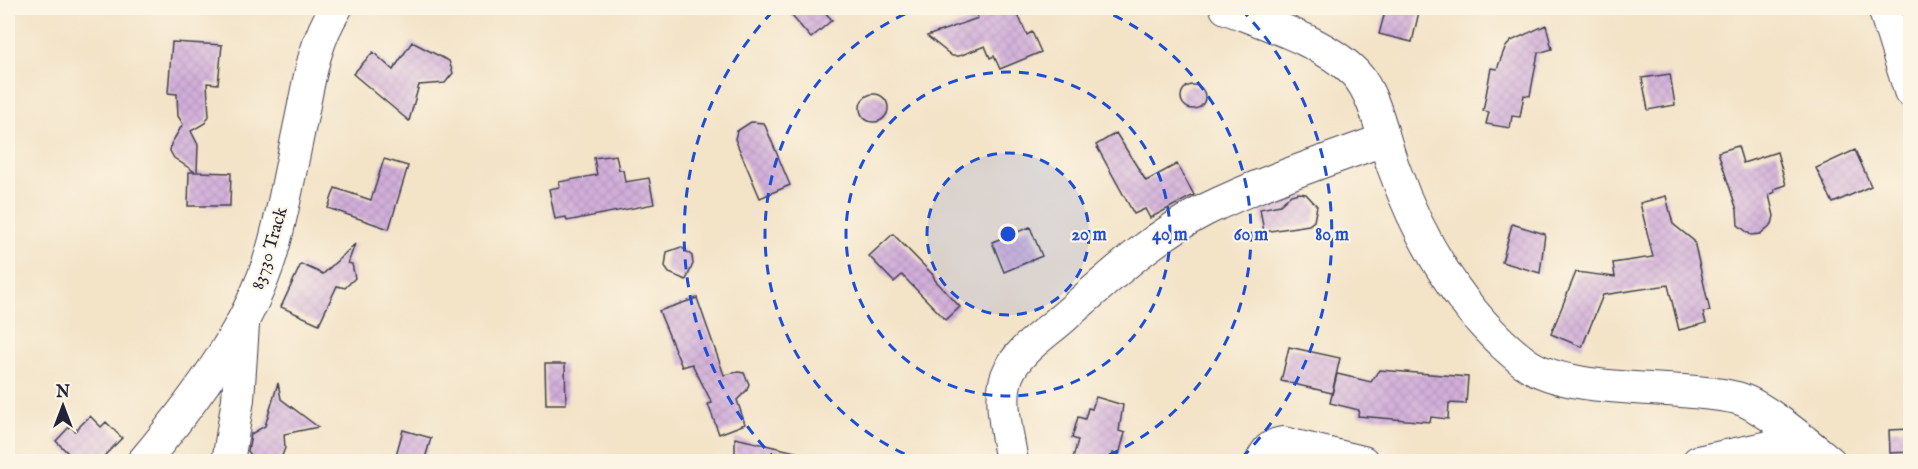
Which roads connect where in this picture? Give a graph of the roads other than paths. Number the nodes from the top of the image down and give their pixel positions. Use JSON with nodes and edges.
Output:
{"nodes":[{"id":1,"x":336,"y":8,"type":"edge"},
{"id":2,"x":1226,"y":8,"type":"edge"},
{"id":3,"x":1884,"y":8,"type":"edge"},
{"id":4,"x":1911,"y":90,"type":"edge"},
{"id":5,"x":1383,"y":140,"type":"junction"},
{"id":6,"x":243,"y":317,"type":"junction"},
{"id":7,"x":1803,"y":440,"type":"junction"},
{"id":8,"x":143,"y":462,"type":"edge"},
{"id":9,"x":228,"y":462,"type":"edge"},
{"id":10,"x":1012,"y":462,"type":"edge"},
{"id":11,"x":1261,"y":462,"type":"edge"},
{"id":12,"x":1363,"y":462,"type":"edge"},
{"id":13,"x":1698,"y":462,"type":"edge"},
{"id":14,"x":1830,"y":462,"type":"edge"}],
"edges":[{"from":1,"to":6,"type":"street","name":"83730 Track"},
{"from":2,"to":5,"type":"street"},
{"from":3,"to":4,"type":"street"},
{"from":5,"to":7,"type":"street"},
{"from":5,"to":10,"type":"street"},
{"from":6,"to":8,"type":"street","name":"83730 Track"},
{"from":6,"to":9,"type":"street"},
{"from":7,"to":13,"type":"street"},
{"from":7,"to":14,"type":"street"},
{"from":11,"to":12,"type":"street"}]}
